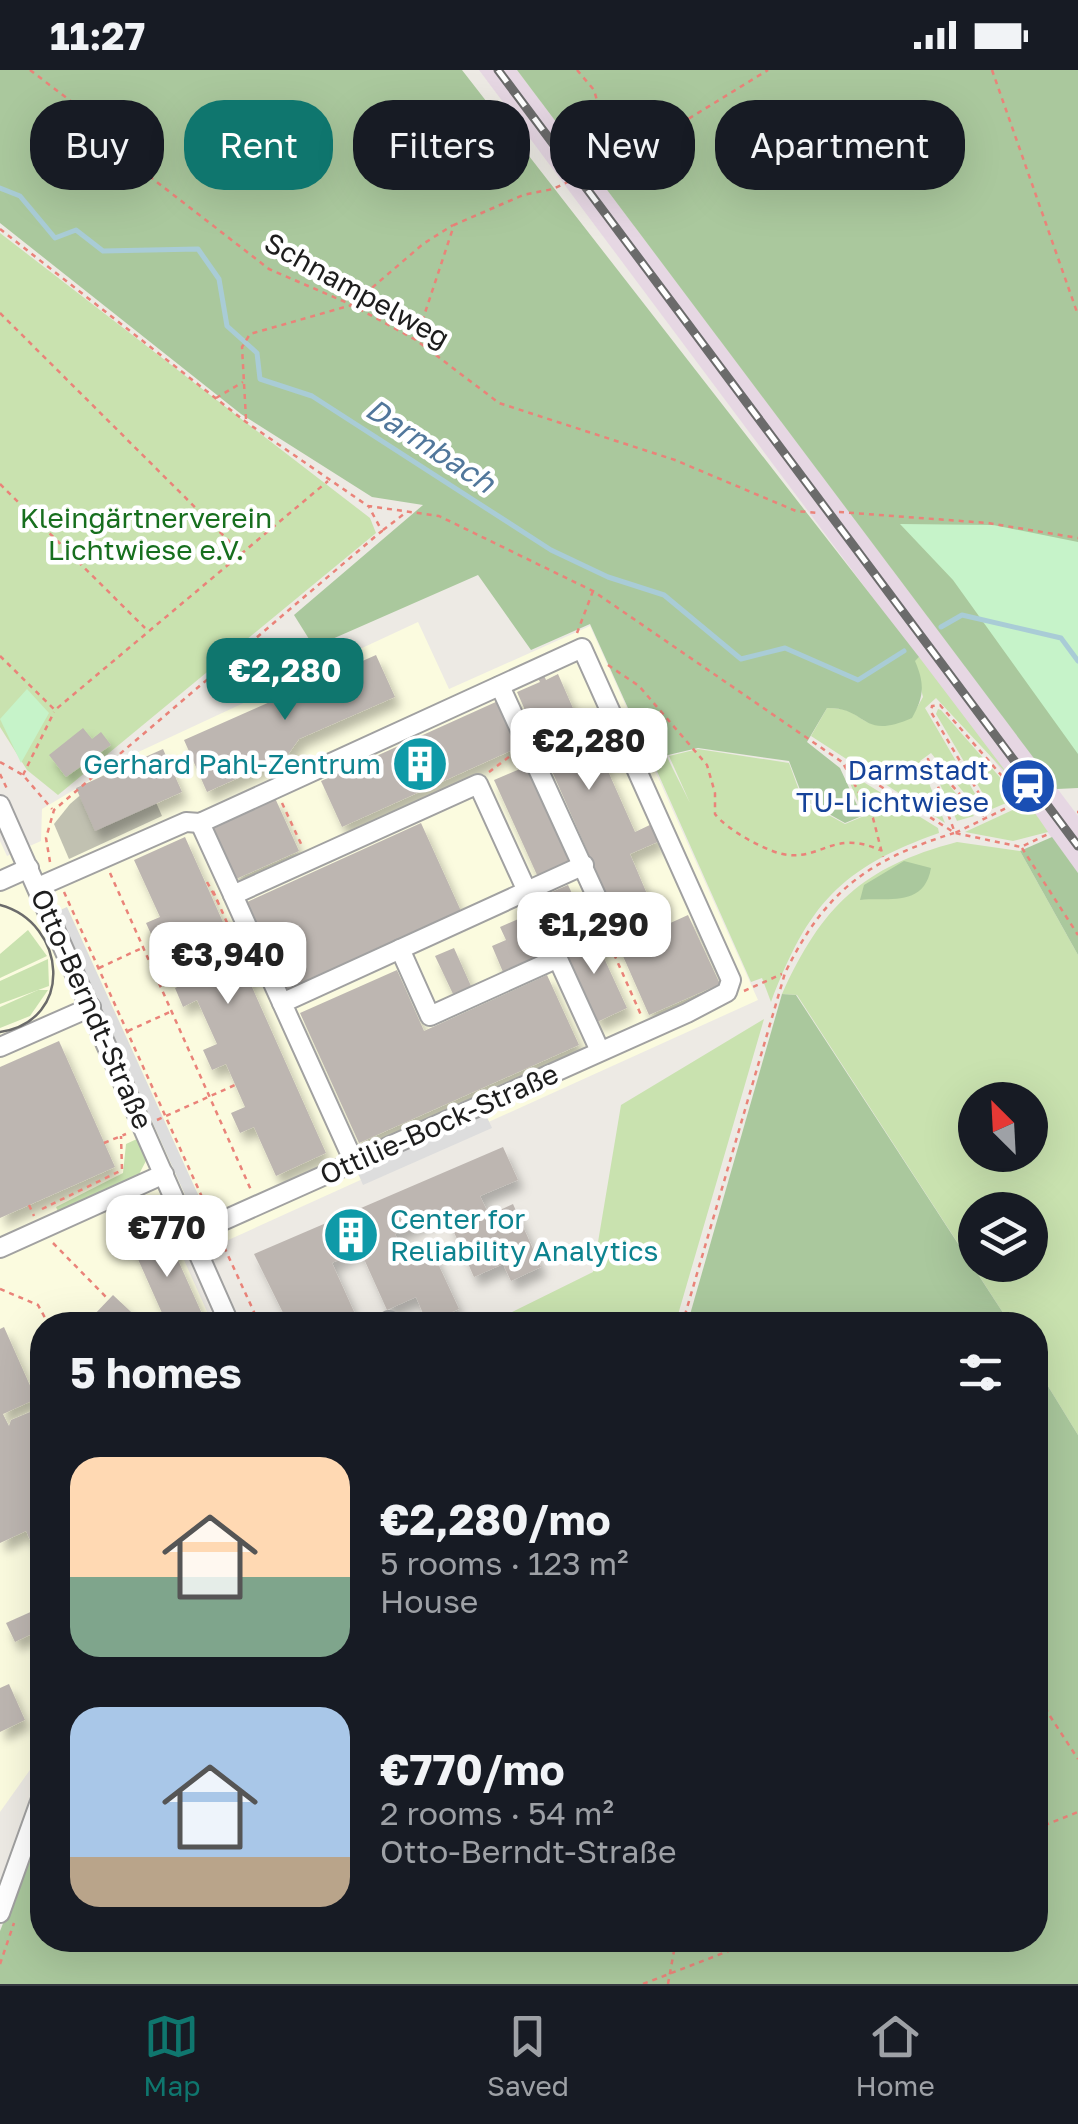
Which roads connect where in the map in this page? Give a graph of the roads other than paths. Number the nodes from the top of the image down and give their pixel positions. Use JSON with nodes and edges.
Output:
{"nodes":[{"id":1,"x":500,"y":686,"type":"junction"},
{"id":2,"x":0,"y":804,"type":"edge"},
{"id":3,"x":200,"y":822,"type":"junction"},
{"id":4,"x":584,"y":865,"type":"junction"},
{"id":5,"x":29,"y":868,"type":"junction"},
{"id":6,"x":0,"y":881,"type":"edge"},
{"id":7,"x":38,"y":888,"type":"junction"},
{"id":8,"x":527,"y":891,"type":"junction"},
{"id":9,"x":233,"y":895,"type":"junction"},
{"id":10,"x":615,"y":938,"type":"road end"},
{"id":11,"x":400,"y":949,"type":"junction"},
{"id":12,"x":558,"y":958,"type":"junction"},
{"id":13,"x":282,"y":1003,"type":"junction"},
{"id":14,"x":91,"y":1007,"type":"junction"},
{"id":15,"x":0,"y":1047,"type":"edge"},
{"id":16,"x":600,"y":1051,"type":"junction"},
{"id":17,"x":354,"y":1162,"type":"junction"},
{"id":18,"x":164,"y":1174,"type":"junction"},
{"id":19,"x":192,"y":1235,"type":"junction"},
{"id":20,"x":0,"y":1248,"type":"edge"},
{"id":21,"x":225,"y":1312,"type":"edge"},
{"id":22,"x":30,"y":1829,"type":"edge"},
{"id":23,"x":0,"y":1912,"type":"edge"}],
"edges":[{"from":1,"to":3,"type":"street"},
{"from":1,"to":4,"type":"street"},
{"from":1,"to":16,"type":"street","name":"Ottilie-Bock-Straße"},
{"from":2,"to":5,"type":"street","name":"Otto-Berndt-Straße"},
{"from":3,"to":7,"type":"street"},
{"from":3,"to":9,"type":"street"},
{"from":4,"to":8,"type":"street"},
{"from":4,"to":10,"type":"street"},
{"from":5,"to":6,"type":"street"},
{"from":5,"to":7,"type":"street","name":"Otto-Berndt-Straße"},
{"from":7,"to":14,"type":"street","name":"Otto-Berndt-Straße"},
{"from":8,"to":9,"type":"street"},
{"from":8,"to":11,"type":"street"},
{"from":8,"to":12,"type":"street"},
{"from":9,"to":13,"type":"street"},
{"from":11,"to":12,"type":"street"},
{"from":11,"to":13,"type":"street"},
{"from":12,"to":16,"type":"street"},
{"from":13,"to":17,"type":"street"},
{"from":14,"to":15,"type":"street"},
{"from":14,"to":18,"type":"street","name":"Otto-Berndt-Straße"},
{"from":16,"to":17,"type":"street","name":"Ottilie-Bock-Straße"},
{"from":17,"to":19,"type":"street","name":"Ottilie-Bock-Straße"},
{"from":18,"to":19,"type":"street","name":"Otto-Berndt-Straße"},
{"from":18,"to":20,"type":"street"},
{"from":19,"to":21,"type":"street","name":"Otto-Berndt-Straße"},
{"from":22,"to":23,"type":"street"}]}
